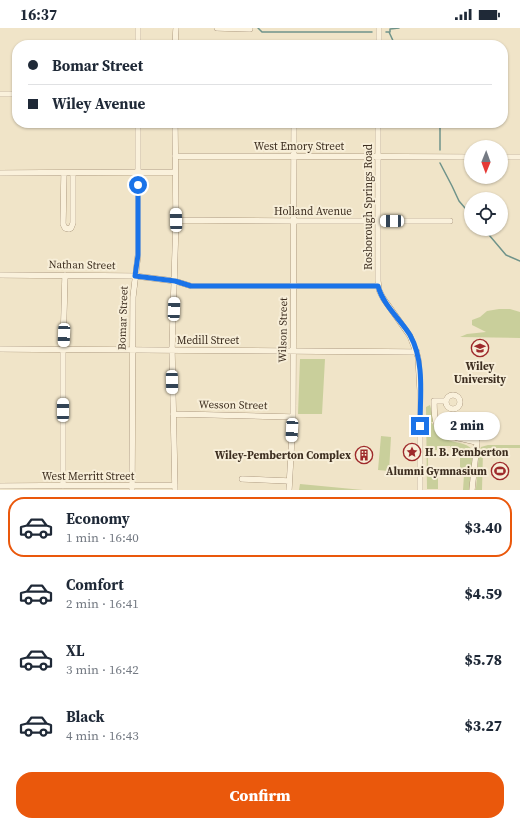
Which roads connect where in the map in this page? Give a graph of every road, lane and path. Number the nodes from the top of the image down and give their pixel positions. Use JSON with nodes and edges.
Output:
{"nodes":[{"id":1,"x":138,"y":28,"type":"edge"},
{"id":2,"x":176,"y":28,"type":"edge"},
{"id":3,"x":217,"y":28,"type":"edge"},
{"id":4,"x":379,"y":28,"type":"edge"},
{"id":5,"x":250,"y":29,"type":"edge"},
{"id":6,"x":138,"y":40,"type":"edge"},
{"id":7,"x":176,"y":40,"type":"edge"},
{"id":8,"x":379,"y":40,"type":"edge"},
{"id":9,"x":0,"y":94,"type":"edge"},
{"id":10,"x":12,"y":94,"type":"edge"},
{"id":11,"x":138,"y":128,"type":"edge"},
{"id":12,"x":175,"y":128,"type":"edge"},
{"id":13,"x":294,"y":128,"type":"edge"},
{"id":14,"x":378,"y":128,"type":"edge"},
{"id":15,"x":175,"y":156,"type":"junction"},
{"id":16,"x":294,"y":156,"type":"junction"},
{"id":17,"x":378,"y":156,"type":"junction"},
{"id":18,"x":464,"y":157,"type":"edge"},
{"id":19,"x":508,"y":157,"type":"edge"},
{"id":20,"x":520,"y":157,"type":"edge"},
{"id":21,"x":138,"y":172,"type":"junction"},
{"id":22,"x":175,"y":172,"type":"junction"},
{"id":23,"x":0,"y":173,"type":"edge"},
{"id":24,"x":64,"y":173,"type":"junction"},
{"id":25,"x":73,"y":173,"type":"junction"},
{"id":26,"x":176,"y":220,"type":"junction"},
{"id":27,"x":293,"y":221,"type":"junction"},
{"id":28,"x":377,"y":221,"type":"junction"},
{"id":29,"x":450,"y":221,"type":"dead end"},
{"id":30,"x":0,"y":275,"type":"edge"},
{"id":31,"x":65,"y":275,"type":"junction"},
{"id":32,"x":135,"y":276,"type":"junction"},
{"id":33,"x":175,"y":281,"type":"junction"},
{"id":34,"x":293,"y":286,"type":"junction"},
{"id":35,"x":378,"y":286,"type":"junction"},
{"id":36,"x":0,"y":349,"type":"edge"},
{"id":37,"x":63,"y":350,"type":"junction"},
{"id":38,"x":132,"y":350,"type":"junction"},
{"id":39,"x":172,"y":350,"type":"junction"},
{"id":40,"x":292,"y":351,"type":"junction"},
{"id":41,"x":417,"y":352,"type":"junction"},
{"id":42,"x":446,"y":401,"type":"dead end"},
{"id":43,"x":173,"y":414,"type":"junction"},
{"id":44,"x":293,"y":416,"type":"junction"},
{"id":45,"x":242,"y":480,"type":"dead end"},
{"id":46,"x":290,"y":481,"type":"junction"},
{"id":47,"x":0,"y":486,"type":"edge"},
{"id":48,"x":63,"y":486,"type":"junction"},
{"id":49,"x":175,"y":487,"type":"edge"},
{"id":50,"x":132,"y":488,"type":"edge"},
{"id":51,"x":289,"y":490,"type":"edge"},
{"id":52,"x":420,"y":490,"type":"edge"},
{"id":53,"x":472,"y":490,"type":"edge"}],
"edges":[{"from":1,"to":6,"type":"street"},
{"from":2,"to":7,"type":"street"},
{"from":3,"to":5,"type":"street"},
{"from":4,"to":8,"type":"street"},
{"from":9,"to":10,"type":"street"},
{"from":11,"to":21,"type":"street","name":"Bomar Street"},
{"from":12,"to":15,"type":"street"},
{"from":13,"to":16,"type":"street","name":"Wilson Street"},
{"from":14,"to":17,"type":"street","name":"Rosborough Springs Road"},
{"from":15,"to":16,"type":"street","name":"West Emory Street"},
{"from":15,"to":22,"type":"street"},
{"from":16,"to":17,"type":"street","name":"West Emory Street"},
{"from":16,"to":27,"type":"street","name":"Wilson Street"},
{"from":17,"to":18,"type":"street","name":"West Emory Street"},
{"from":17,"to":28,"type":"street","name":"Rosborough Springs Road"},
{"from":19,"to":20,"type":"street"},
{"from":21,"to":22,"type":"street"},
{"from":21,"to":25,"type":"street"},
{"from":21,"to":32,"type":"street","name":"Bomar Street"},
{"from":22,"to":26,"type":"street"},
{"from":23,"to":24,"type":"street"},
{"from":24,"to":25,"type":"street"},
{"from":24,"to":25,"type":"street"},
{"from":26,"to":27,"type":"street","name":"Holland Avenue"},
{"from":26,"to":33,"type":"street"},
{"from":27,"to":28,"type":"street","name":"Holland Avenue"},
{"from":27,"to":34,"type":"street","name":"Wilson Street"},
{"from":28,"to":29,"type":"street","name":"Holland Avenue"},
{"from":28,"to":35,"type":"street","name":"Rosborough Springs Road"},
{"from":30,"to":31,"type":"street","name":"Nathan Street"},
{"from":31,"to":32,"type":"street","name":"Nathan Street"},
{"from":31,"to":37,"type":"street"},
{"from":32,"to":33,"type":"street","name":"Nathan Street"},
{"from":32,"to":38,"type":"street","name":"Bomar Street"},
{"from":33,"to":34,"type":"street","name":"Nathan Street"},
{"from":33,"to":39,"type":"street"},
{"from":34,"to":35,"type":"street","name":"Nathan Street"},
{"from":34,"to":40,"type":"street","name":"Wilson Street"},
{"from":35,"to":41,"type":"street","name":"Rosborough Springs Road"},
{"from":36,"to":37,"type":"street","name":"Medill Street"},
{"from":37,"to":38,"type":"street","name":"Medill Street"},
{"from":37,"to":48,"type":"street"},
{"from":38,"to":39,"type":"street","name":"Medill Street"},
{"from":38,"to":50,"type":"street","name":"Bomar Street"},
{"from":39,"to":40,"type":"street","name":"Medill Street"},
{"from":39,"to":43,"type":"street"},
{"from":40,"to":41,"type":"street","name":"Medill Street"},
{"from":40,"to":44,"type":"street","name":"Wilson Street"},
{"from":41,"to":52,"type":"street","name":"Rosborough Springs Road"},
{"from":42,"to":53,"type":"street"},
{"from":43,"to":44,"type":"street","name":"Wesson Street"},
{"from":43,"to":49,"type":"street"},
{"from":44,"to":46,"type":"street","name":"Wilson Street"},
{"from":45,"to":46,"type":"street"},
{"from":46,"to":51,"type":"street","name":"Wilson Street"},
{"from":47,"to":48,"type":"street","name":"West Merritt Street"},
{"from":48,"to":50,"type":"street","name":"West Merritt Street"},
{"from":49,"to":50,"type":"street","name":"West Merritt Street"}]}
